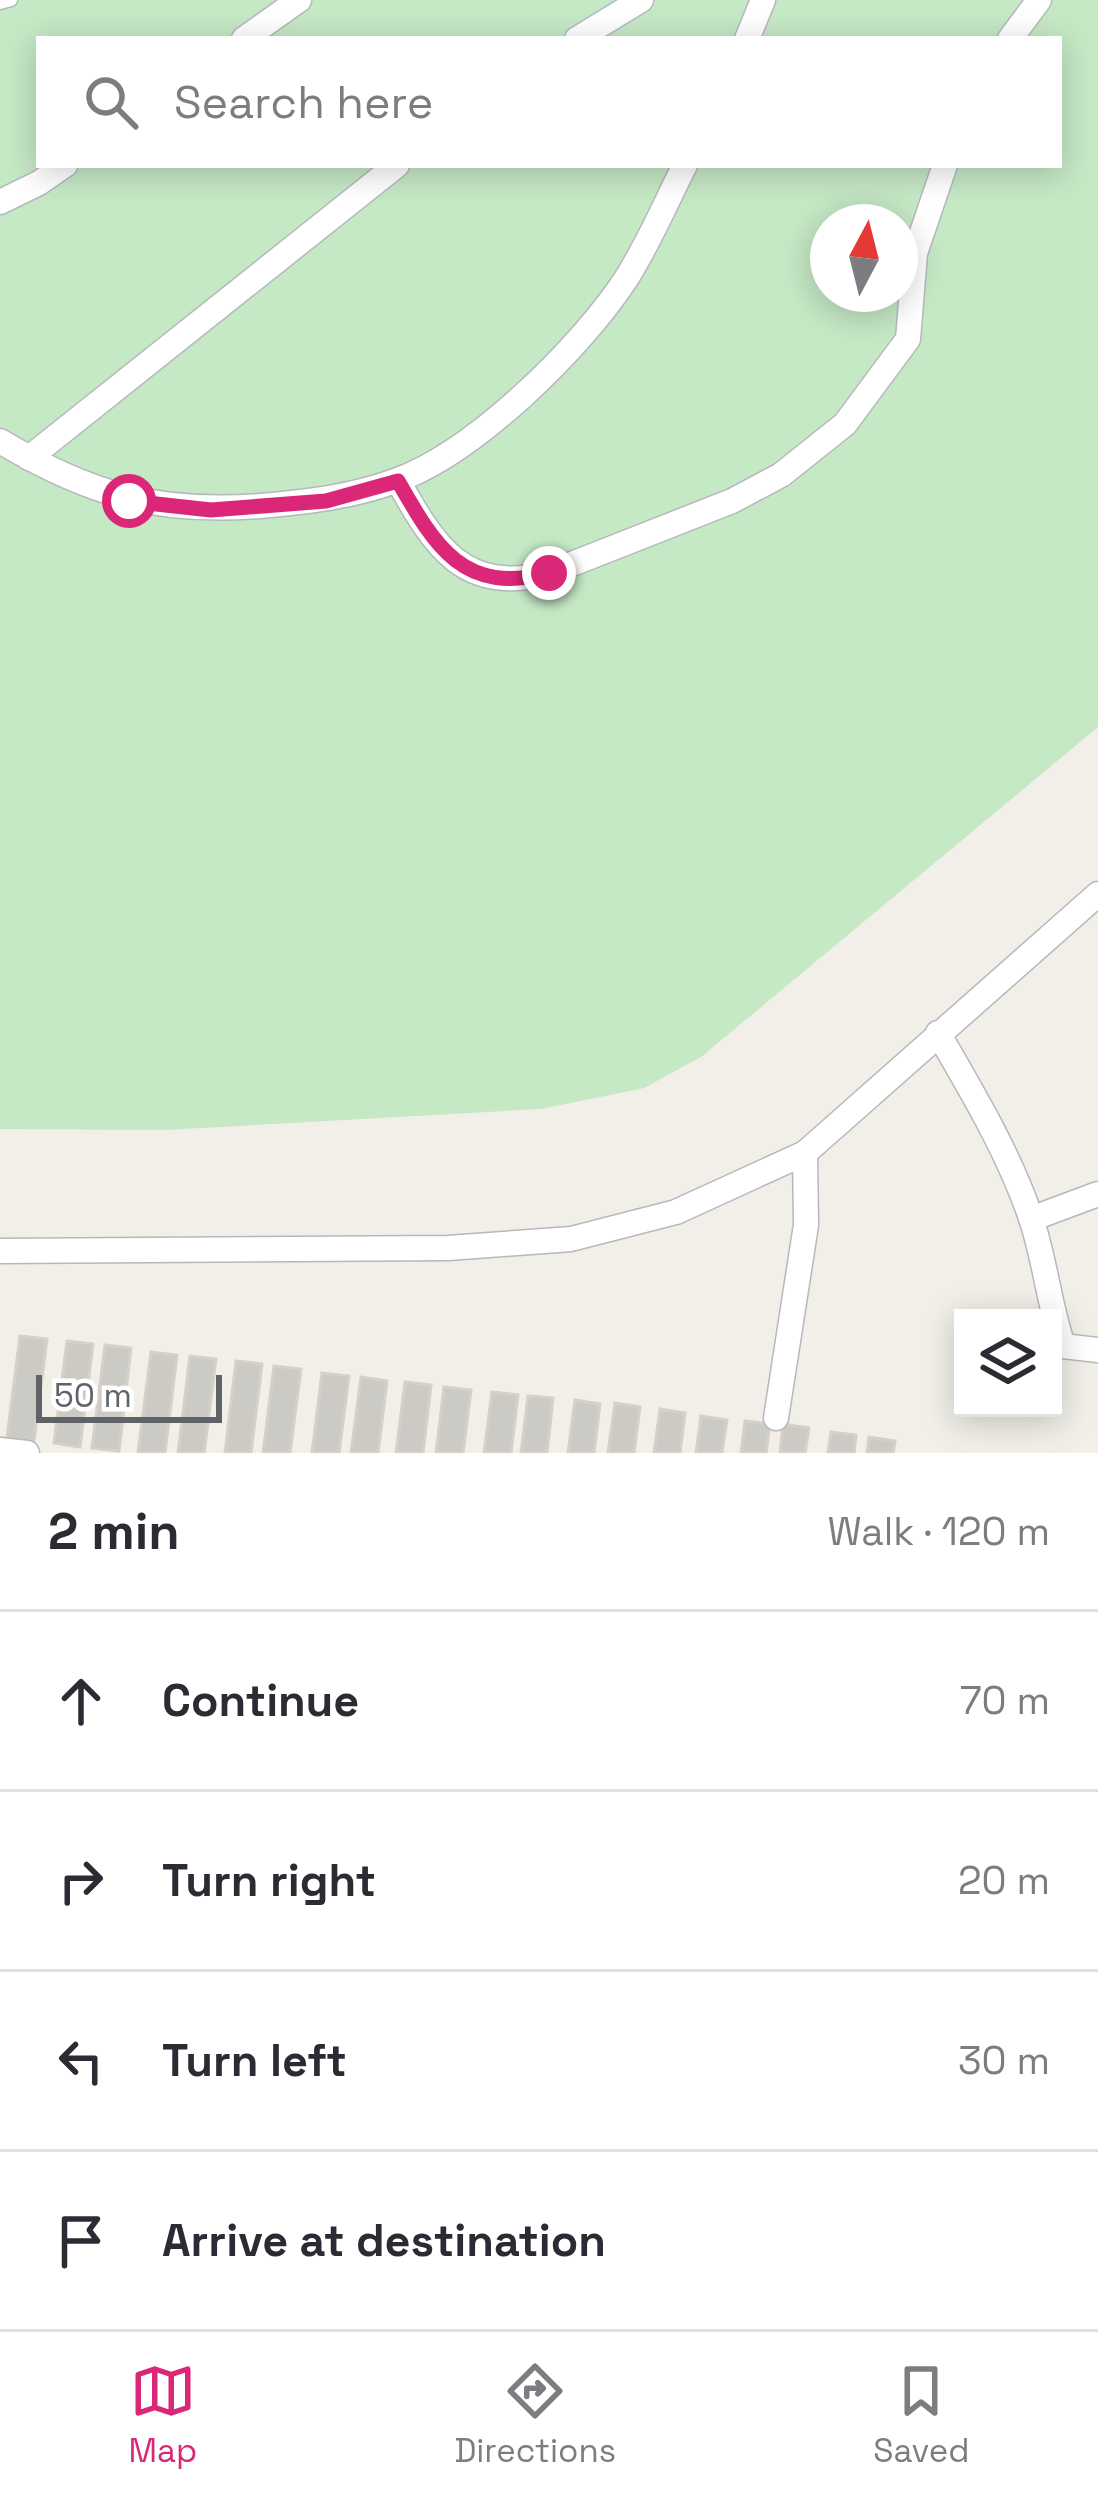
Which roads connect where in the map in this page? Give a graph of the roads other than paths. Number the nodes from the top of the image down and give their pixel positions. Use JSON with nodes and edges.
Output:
{"nodes":[{"id":1,"x":11,"y":0,"type":"edge"},
{"id":2,"x":299,"y":0,"type":"edge"},
{"id":3,"x":641,"y":0,"type":"edge"},
{"id":4,"x":764,"y":0,"type":"edge"},
{"id":5,"x":1039,"y":0,"type":"edge"},
{"id":6,"x":0,"y":3,"type":"edge"},
{"id":7,"x":248,"y":36,"type":"edge"},
{"id":8,"x":583,"y":36,"type":"edge"},
{"id":9,"x":748,"y":36,"type":"edge"},
{"id":10,"x":1012,"y":36,"type":"edge"},
{"id":11,"x":60,"y":168,"type":"edge"},
{"id":12,"x":393,"y":168,"type":"edge"},
{"id":13,"x":683,"y":168,"type":"edge"},
{"id":14,"x":945,"y":168,"type":"edge"},
{"id":15,"x":0,"y":202,"type":"edge"},
{"id":16,"x":0,"y":441,"type":"edge"},
{"id":17,"x":29,"y":458,"type":"junction"},
{"id":18,"x":398,"y":481,"type":"junction"},
{"id":19,"x":1098,"y":894,"type":"edge"},
{"id":20,"x":938,"y":1033,"type":"junction"},
{"id":21,"x":805,"y":1153,"type":"junction"},
{"id":22,"x":1098,"y":1194,"type":"edge"},
{"id":23,"x":1031,"y":1219,"type":"junction"},
{"id":24,"x":0,"y":1251,"type":"edge"},
{"id":25,"x":1098,"y":1350,"type":"edge"},
{"id":26,"x":776,"y":1418,"type":"dead end"},
{"id":27,"x":0,"y":1450,"type":"edge"},
{"id":28,"x":27,"y":1453,"type":"edge"}],
"edges":[{"from":1,"to":6,"type":"lane"},
{"from":2,"to":7,"type":"street"},
{"from":3,"to":8,"type":"street"},
{"from":4,"to":9,"type":"street"},
{"from":5,"to":10,"type":"street"},
{"from":11,"to":15,"type":"street"},
{"from":12,"to":17,"type":"street"},
{"from":13,"to":18,"type":"street"},
{"from":14,"to":18,"type":"street"},
{"from":16,"to":17,"type":"street"},
{"from":17,"to":18,"type":"street"},
{"from":19,"to":20,"type":"street"},
{"from":20,"to":21,"type":"street"},
{"from":20,"to":23,"type":"street"},
{"from":21,"to":24,"type":"street"},
{"from":21,"to":26,"type":"street"},
{"from":22,"to":23,"type":"street"},
{"from":23,"to":25,"type":"street"},
{"from":27,"to":28,"type":"street"}]}
